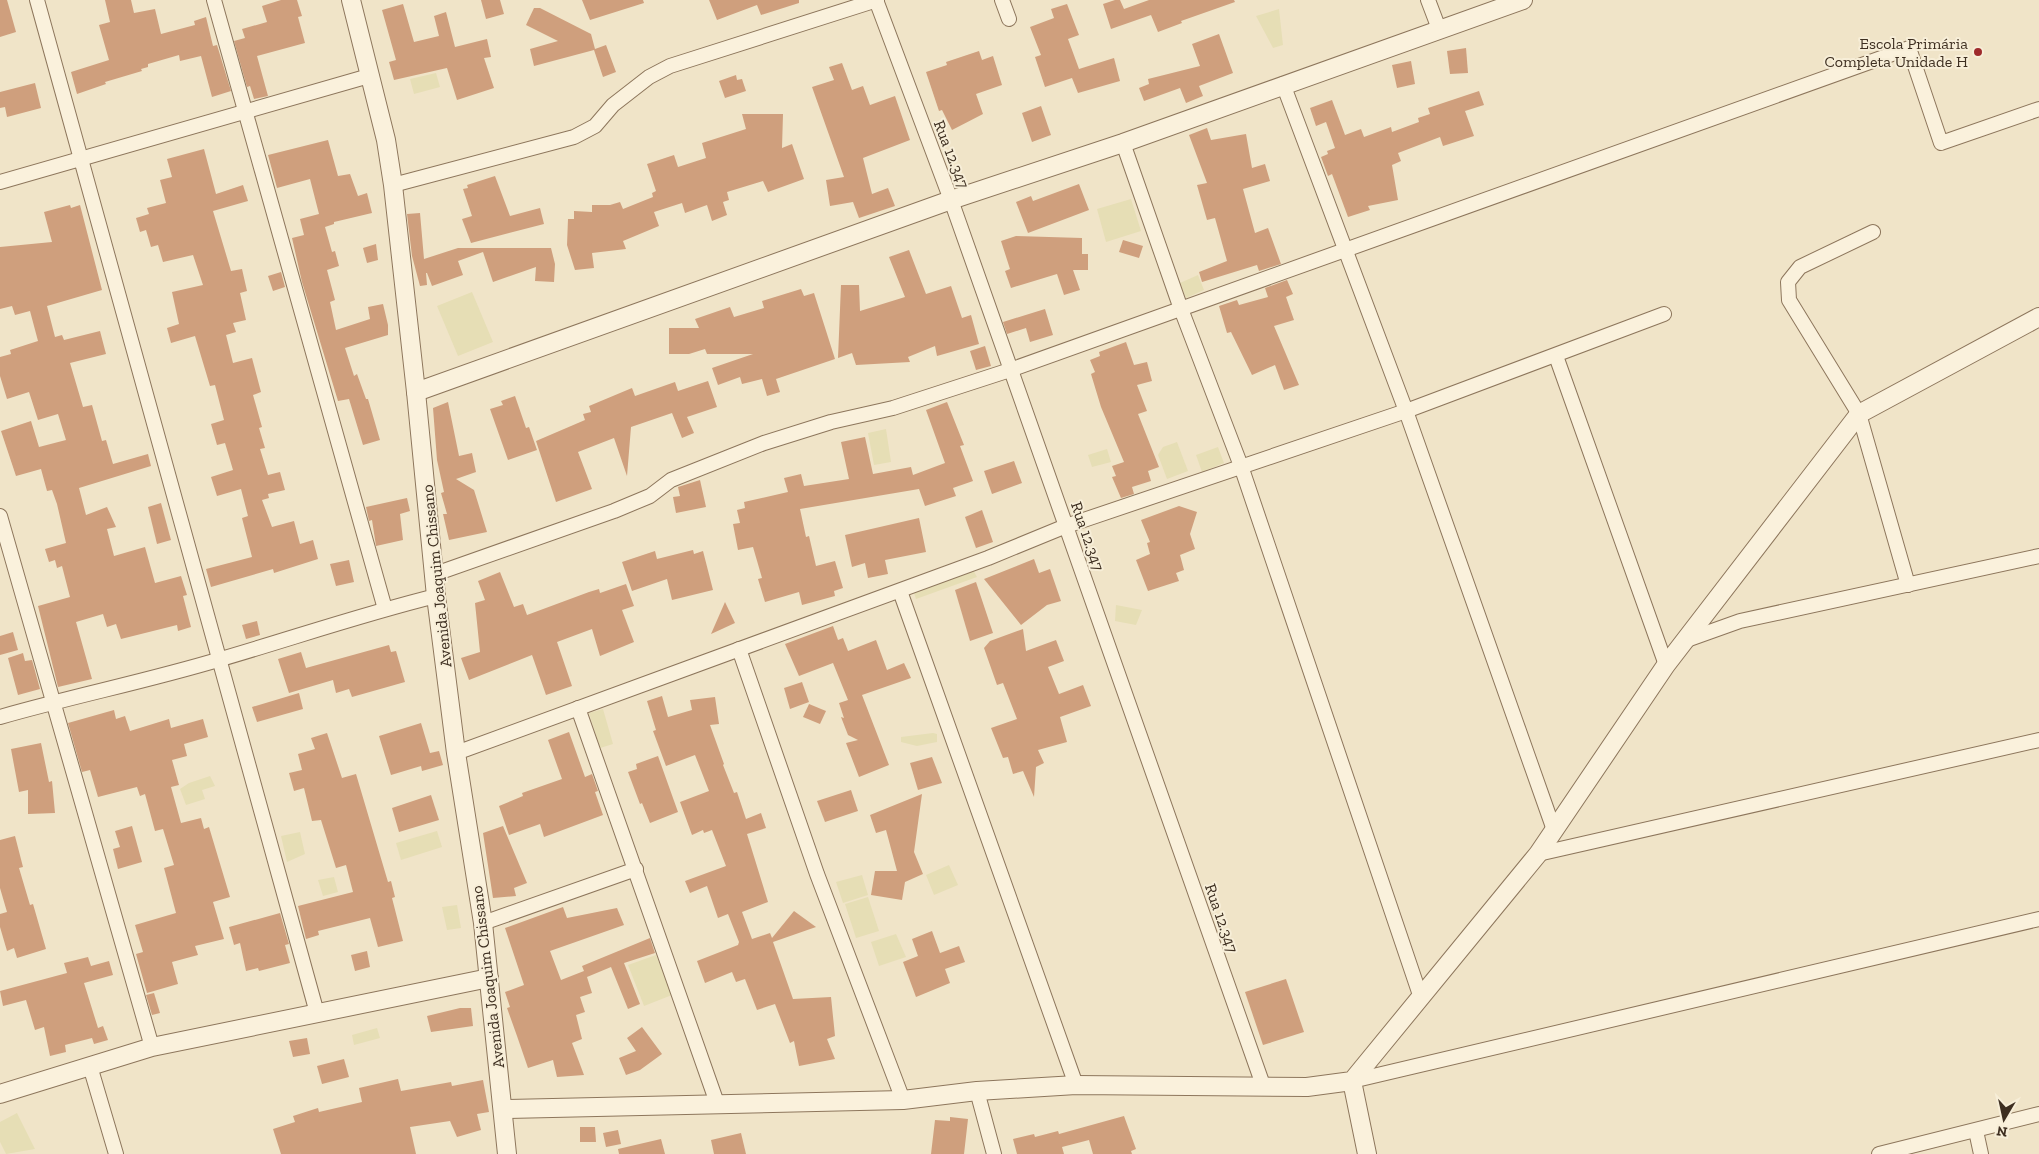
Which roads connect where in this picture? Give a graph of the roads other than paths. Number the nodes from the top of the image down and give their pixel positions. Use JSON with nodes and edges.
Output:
{"nodes":[{"id":1,"x":37,"y":0,"type":"edge"},
{"id":2,"x":214,"y":0,"type":"edge"},
{"id":3,"x":350,"y":0,"type":"edge"},
{"id":4,"x":876,"y":0,"type":"edge"},
{"id":5,"x":1002,"y":0,"type":"edge"},
{"id":6,"x":1428,"y":0,"type":"edge"},
{"id":7,"x":1523,"y":0,"type":"edge"},
{"id":8,"x":1009,"y":19,"type":"dead end"},
{"id":9,"x":1438,"y":29,"type":"junction"},
{"id":10,"x":369,"y":76,"type":"junction"},
{"id":11,"x":1283,"y":84,"type":"junction"},
{"id":12,"x":2039,"y":109,"type":"edge"},
{"id":13,"x":248,"y":112,"type":"junction"},
{"id":14,"x":1123,"y":143,"type":"junction"},
{"id":15,"x":80,"y":159,"type":"junction"},
{"id":16,"x":0,"y":182,"type":"edge"},
{"id":17,"x":393,"y":185,"type":"junction"},
{"id":18,"x":951,"y":200,"type":"junction"},
{"id":19,"x":1873,"y":232,"type":"dead end"},
{"id":20,"x":1344,"y":251,"type":"junction"},
{"id":21,"x":1181,"y":309,"type":"junction"},
{"id":22,"x":1664,"y":314,"type":"dead end"},
{"id":23,"x":2039,"y":316,"type":"edge"},
{"id":24,"x":1556,"y":356,"type":"junction"},
{"id":25,"x":1010,"y":370,"type":"junction"},
{"id":26,"x":416,"y":392,"type":"junction"},
{"id":27,"x":1406,"y":411,"type":"junction"},
{"id":28,"x":1859,"y":414,"type":"junction"},
{"id":29,"x":1241,"y":466,"type":"junction"},
{"id":30,"x":0,"y":516,"type":"edge"},
{"id":31,"x":1066,"y":526,"type":"junction"},
{"id":32,"x":2039,"y":556,"type":"edge"},
{"id":33,"x":435,"y":574,"type":"junction"},
{"id":34,"x":1908,"y":585,"type":"junction"},
{"id":35,"x":900,"y":591,"type":"junction"},
{"id":36,"x":436,"y":596,"type":"junction"},
{"id":37,"x":384,"y":609,"type":"junction"},
{"id":38,"x":1684,"y":640,"type":"junction"},
{"id":39,"x":739,"y":649,"type":"junction"},
{"id":40,"x":219,"y":660,"type":"junction"},
{"id":41,"x":1666,"y":665,"type":"junction"},
{"id":42,"x":53,"y":702,"type":"junction"},
{"id":43,"x":578,"y":708,"type":"junction"},
{"id":44,"x":0,"y":718,"type":"edge"},
{"id":45,"x":2039,"y":740,"type":"edge"},
{"id":46,"x":456,"y":753,"type":"junction"},
{"id":47,"x":1554,"y":830,"type":"junction"},
{"id":48,"x":1538,"y":854,"type":"junction"},
{"id":49,"x":636,"y":869,"type":"junction"},
{"id":50,"x":2039,"y":919,"type":"edge"},
{"id":51,"x":483,"y":924,"type":"junction"},
{"id":52,"x":489,"y":978,"type":"junction"},
{"id":53,"x":1422,"y":998,"type":"junction"},
{"id":54,"x":317,"y":1013,"type":"junction"},
{"id":55,"x":152,"y":1047,"type":"junction"},
{"id":56,"x":90,"y":1066,"type":"junction"},
{"id":57,"x":1352,"y":1081,"type":"junction"},
{"id":58,"x":1076,"y":1085,"type":"junction"},
{"id":59,"x":1263,"y":1086,"type":"junction"},
{"id":60,"x":977,"y":1091,"type":"junction"},
{"id":61,"x":0,"y":1094,"type":"edge"},
{"id":62,"x":903,"y":1100,"type":"junction"},
{"id":63,"x":717,"y":1103,"type":"junction"},
{"id":64,"x":503,"y":1109,"type":"junction"},
{"id":65,"x":2039,"y":1114,"type":"edge"},
{"id":66,"x":1976,"y":1131,"type":"junction"},
{"id":67,"x":116,"y":1154,"type":"edge"},
{"id":68,"x":507,"y":1154,"type":"edge"},
{"id":69,"x":994,"y":1154,"type":"edge"},
{"id":70,"x":1367,"y":1154,"type":"edge"},
{"id":71,"x":1879,"y":1154,"type":"edge"},
{"id":72,"x":1981,"y":1154,"type":"edge"}],
"edges":[{"from":1,"to":15,"type":"street"},
{"from":2,"to":13,"type":"street"},
{"from":3,"to":10,"type":"street","name":"Avenida Joaquim Chissano"},
{"from":4,"to":17,"type":"street"},
{"from":4,"to":18,"type":"street","name":"Rua 12.347"},
{"from":5,"to":8,"type":"street"},
{"from":6,"to":9,"type":"street"},
{"from":7,"to":9,"type":"street"},
{"from":9,"to":11,"type":"street"},
{"from":10,"to":13,"type":"street"},
{"from":10,"to":17,"type":"street","name":"Avenida Joaquim Chissano"},
{"from":11,"to":14,"type":"street"},
{"from":11,"to":20,"type":"street"},
{"from":12,"to":20,"type":"street"},
{"from":13,"to":15,"type":"street"},
{"from":13,"to":37,"type":"street"},
{"from":14,"to":18,"type":"street"},
{"from":14,"to":21,"type":"street"},
{"from":15,"to":16,"type":"street"},
{"from":15,"to":40,"type":"street"},
{"from":17,"to":26,"type":"street","name":"Avenida Joaquim Chissano"},
{"from":18,"to":25,"type":"street","name":"Rua 12.347"},
{"from":18,"to":26,"type":"street"},
{"from":19,"to":28,"type":"street"},
{"from":20,"to":21,"type":"street"},
{"from":20,"to":27,"type":"street"},
{"from":21,"to":25,"type":"street"},
{"from":21,"to":29,"type":"street"},
{"from":22,"to":24,"type":"street"},
{"from":23,"to":28,"type":"street"},
{"from":24,"to":27,"type":"street"},
{"from":24,"to":41,"type":"street"},
{"from":25,"to":31,"type":"street","name":"Rua 12.347"},
{"from":25,"to":33,"type":"street"},
{"from":26,"to":33,"type":"street","name":"Avenida Joaquim Chissano"},
{"from":27,"to":29,"type":"street"},
{"from":27,"to":47,"type":"street"},
{"from":28,"to":34,"type":"street"},
{"from":28,"to":38,"type":"street"},
{"from":29,"to":31,"type":"street"},
{"from":29,"to":53,"type":"street"},
{"from":30,"to":42,"type":"street"},
{"from":31,"to":35,"type":"street"},
{"from":31,"to":59,"type":"street","name":"Rua 12.347"},
{"from":32,"to":34,"type":"street"},
{"from":33,"to":36,"type":"street","name":"Avenida Joaquim Chissano"},
{"from":34,"to":38,"type":"street"},
{"from":35,"to":39,"type":"street"},
{"from":35,"to":58,"type":"street"},
{"from":36,"to":37,"type":"street"},
{"from":36,"to":46,"type":"street","name":"Avenida Joaquim Chissano"},
{"from":37,"to":40,"type":"street"},
{"from":38,"to":41,"type":"street"},
{"from":39,"to":43,"type":"street"},
{"from":39,"to":62,"type":"street"},
{"from":40,"to":42,"type":"street"},
{"from":40,"to":54,"type":"street"},
{"from":41,"to":47,"type":"street"},
{"from":42,"to":44,"type":"street"},
{"from":42,"to":55,"type":"street"},
{"from":43,"to":46,"type":"street"},
{"from":43,"to":49,"type":"street"},
{"from":45,"to":48,"type":"street"},
{"from":46,"to":51,"type":"street","name":"Avenida Joaquim Chissano"},
{"from":47,"to":48,"type":"street"},
{"from":48,"to":53,"type":"street"},
{"from":49,"to":51,"type":"street"},
{"from":49,"to":63,"type":"street"},
{"from":50,"to":57,"type":"street"},
{"from":51,"to":52,"type":"street","name":"Avenida Joaquim Chissano"},
{"from":52,"to":54,"type":"street"},
{"from":52,"to":64,"type":"street","name":"Avenida Joaquim Chissano"},
{"from":53,"to":57,"type":"street"},
{"from":54,"to":55,"type":"street"},
{"from":55,"to":56,"type":"street"},
{"from":56,"to":61,"type":"street"},
{"from":56,"to":67,"type":"street"},
{"from":57,"to":59,"type":"street"},
{"from":57,"to":70,"type":"street"},
{"from":58,"to":59,"type":"street"},
{"from":58,"to":60,"type":"street"},
{"from":60,"to":62,"type":"street"},
{"from":60,"to":69,"type":"street"},
{"from":62,"to":63,"type":"street"},
{"from":63,"to":64,"type":"street"},
{"from":64,"to":68,"type":"street","name":"Avenida Joaquim Chissano"},
{"from":65,"to":66,"type":"street"},
{"from":66,"to":71,"type":"street"},
{"from":66,"to":72,"type":"street"}]}
